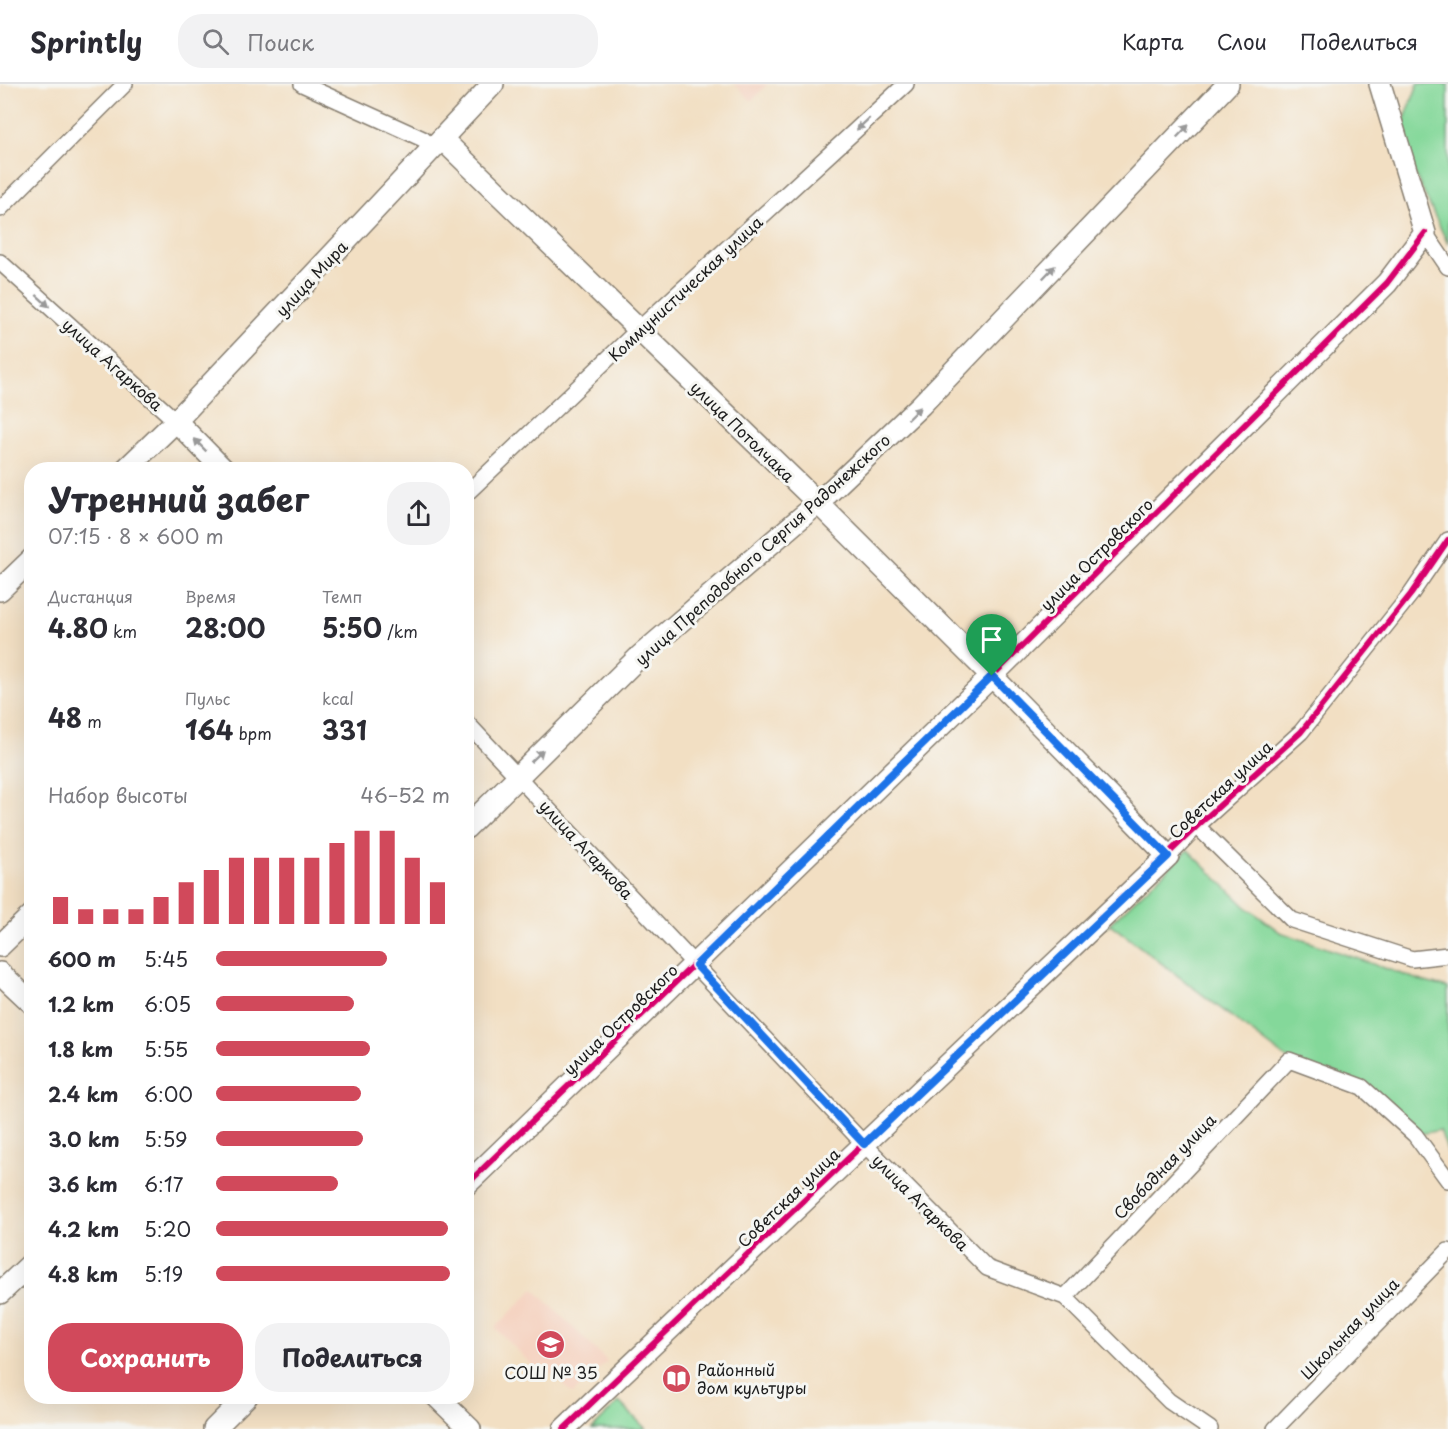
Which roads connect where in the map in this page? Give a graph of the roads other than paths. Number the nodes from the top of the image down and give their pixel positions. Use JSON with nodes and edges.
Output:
{"nodes":[{"id":1,"x":125,"y":84,"type":"edge"},
{"id":2,"x":302,"y":84,"type":"edge"},
{"id":3,"x":493,"y":84,"type":"edge"},
{"id":4,"x":906,"y":84,"type":"edge"},
{"id":5,"x":1228,"y":84,"type":"edge"},
{"id":6,"x":1380,"y":84,"type":"edge"},
{"id":7,"x":437,"y":144,"type":"junction"},
{"id":8,"x":0,"y":209,"type":"edge"},
{"id":9,"x":1425,"y":233,"type":"junction"},
{"id":10,"x":0,"y":262,"type":"edge"},
{"id":11,"x":1448,"y":267,"type":"edge"},
{"id":12,"x":638,"y":330,"type":"junction"},
{"id":13,"x":176,"y":421,"type":"junction"},
{"id":14,"x":133,"y":462,"type":"edge"},
{"id":15,"x":216,"y":462,"type":"edge"},
{"id":16,"x":474,"y":486,"type":"edge"},
{"id":17,"x":818,"y":504,"type":"junction"},
{"id":18,"x":1448,"y":540,"type":"edge"},
{"id":19,"x":24,"y":567,"type":"edge"},
{"id":20,"x":0,"y":590,"type":"edge"},
{"id":21,"x":992,"y":676,"type":"junction"},
{"id":22,"x":474,"y":730,"type":"edge"},
{"id":23,"x":517,"y":776,"type":"junction"},
{"id":24,"x":474,"y":820,"type":"edge"},
{"id":25,"x":1197,"y":826,"type":"junction"},
{"id":26,"x":1168,"y":856,"type":"junction"},
{"id":27,"x":24,"y":923,"type":"edge"},
{"id":28,"x":0,"y":946,"type":"edge"},
{"id":29,"x":1448,"y":955,"type":"edge"},
{"id":30,"x":696,"y":965,"type":"junction"},
{"id":31,"x":0,"y":973,"type":"edge"},
{"id":32,"x":24,"y":996,"type":"edge"},
{"id":33,"x":864,"y":1144,"type":"junction"},
{"id":34,"x":474,"y":1177,"type":"edge"},
{"id":35,"x":1448,"y":1180,"type":"edge"},
{"id":36,"x":1448,"y":1251,"type":"edge"},
{"id":37,"x":24,"y":1270,"type":"edge"},
{"id":38,"x":0,"y":1293,"type":"edge"},
{"id":39,"x":1065,"y":1297,"type":"junction"},
{"id":40,"x":239,"y":1404,"type":"edge"},
{"id":41,"x":444,"y":1404,"type":"edge"},
{"id":42,"x":214,"y":1429,"type":"edge"},
{"id":43,"x":470,"y":1429,"type":"edge"},
{"id":44,"x":564,"y":1429,"type":"edge"},
{"id":45,"x":1210,"y":1429,"type":"edge"},
{"id":46,"x":1275,"y":1429,"type":"edge"}],
"edges":[{"from":1,"to":8,"type":"street"},
{"from":2,"to":7,"type":"street","name":"улица Потолчака"},
{"from":3,"to":7,"type":"street","name":"улица Мира"},
{"from":4,"to":12,"type":"street","name":"Коммунистическая улица","one_way":true},
{"from":17,"to":5,"type":"street","name":"улица Преподобного Сергия Радонежского","one_way":true},
{"from":6,"to":9,"type":"street"},
{"from":7,"to":12,"type":"street","name":"улица Потолчака"},
{"from":7,"to":13,"type":"street","name":"улица Мира"},
{"from":9,"to":11,"type":"street"},
{"from":9,"to":21,"type":"street","name":"улица Островского"},
{"from":10,"to":13,"type":"street","name":"улица Агаркова","one_way":true},
{"from":12,"to":16,"type":"street","name":"Коммунистическая улица"},
{"from":12,"to":17,"type":"street","name":"улица Потолчака"},
{"from":13,"to":14,"type":"street","name":"улица Мира"},
{"from":15,"to":13,"type":"street","name":"улица Агаркова","one_way":true},
{"from":17,"to":21,"type":"street","name":"улица Потолчака"},
{"from":23,"to":17,"type":"street","name":"улица Преподобного Сергия Радонежского","one_way":true},
{"from":18,"to":25,"type":"street","name":"Советская улица"},
{"from":19,"to":20,"type":"street"},
{"from":21,"to":26,"type":"street","name":"улица Потолчака"},
{"from":21,"to":30,"type":"street","name":"улица Островского"},
{"from":22,"to":23,"type":"street","name":"улица Агаркова"},
{"from":23,"to":24,"type":"street","name":"улица Преподобного Сергия Радонежского"},
{"from":23,"to":30,"type":"street","name":"улица Агаркова"},
{"from":25,"to":26,"type":"street","name":"Советская улица"},
{"from":25,"to":29,"type":"street"},
{"from":26,"to":33,"type":"street","name":"Советская улица"},
{"from":27,"to":28,"type":"street"},
{"from":30,"to":33,"type":"street","name":"улица Агаркова"},
{"from":30,"to":34,"type":"street","name":"улица Островского"},
{"from":31,"to":32,"type":"street"},
{"from":33,"to":39,"type":"street","name":"улица Агаркова"},
{"from":33,"to":44,"type":"street","name":"Советская улица"},
{"from":35,"to":39,"type":"street","name":"Свободная улица"},
{"from":36,"to":46,"type":"street","name":"Школьная улица"},
{"from":37,"to":38,"type":"street"},
{"from":39,"to":45,"type":"street","name":"улица Агаркова"},
{"from":40,"to":42,"type":"street"},
{"from":41,"to":43,"type":"street"}]}
